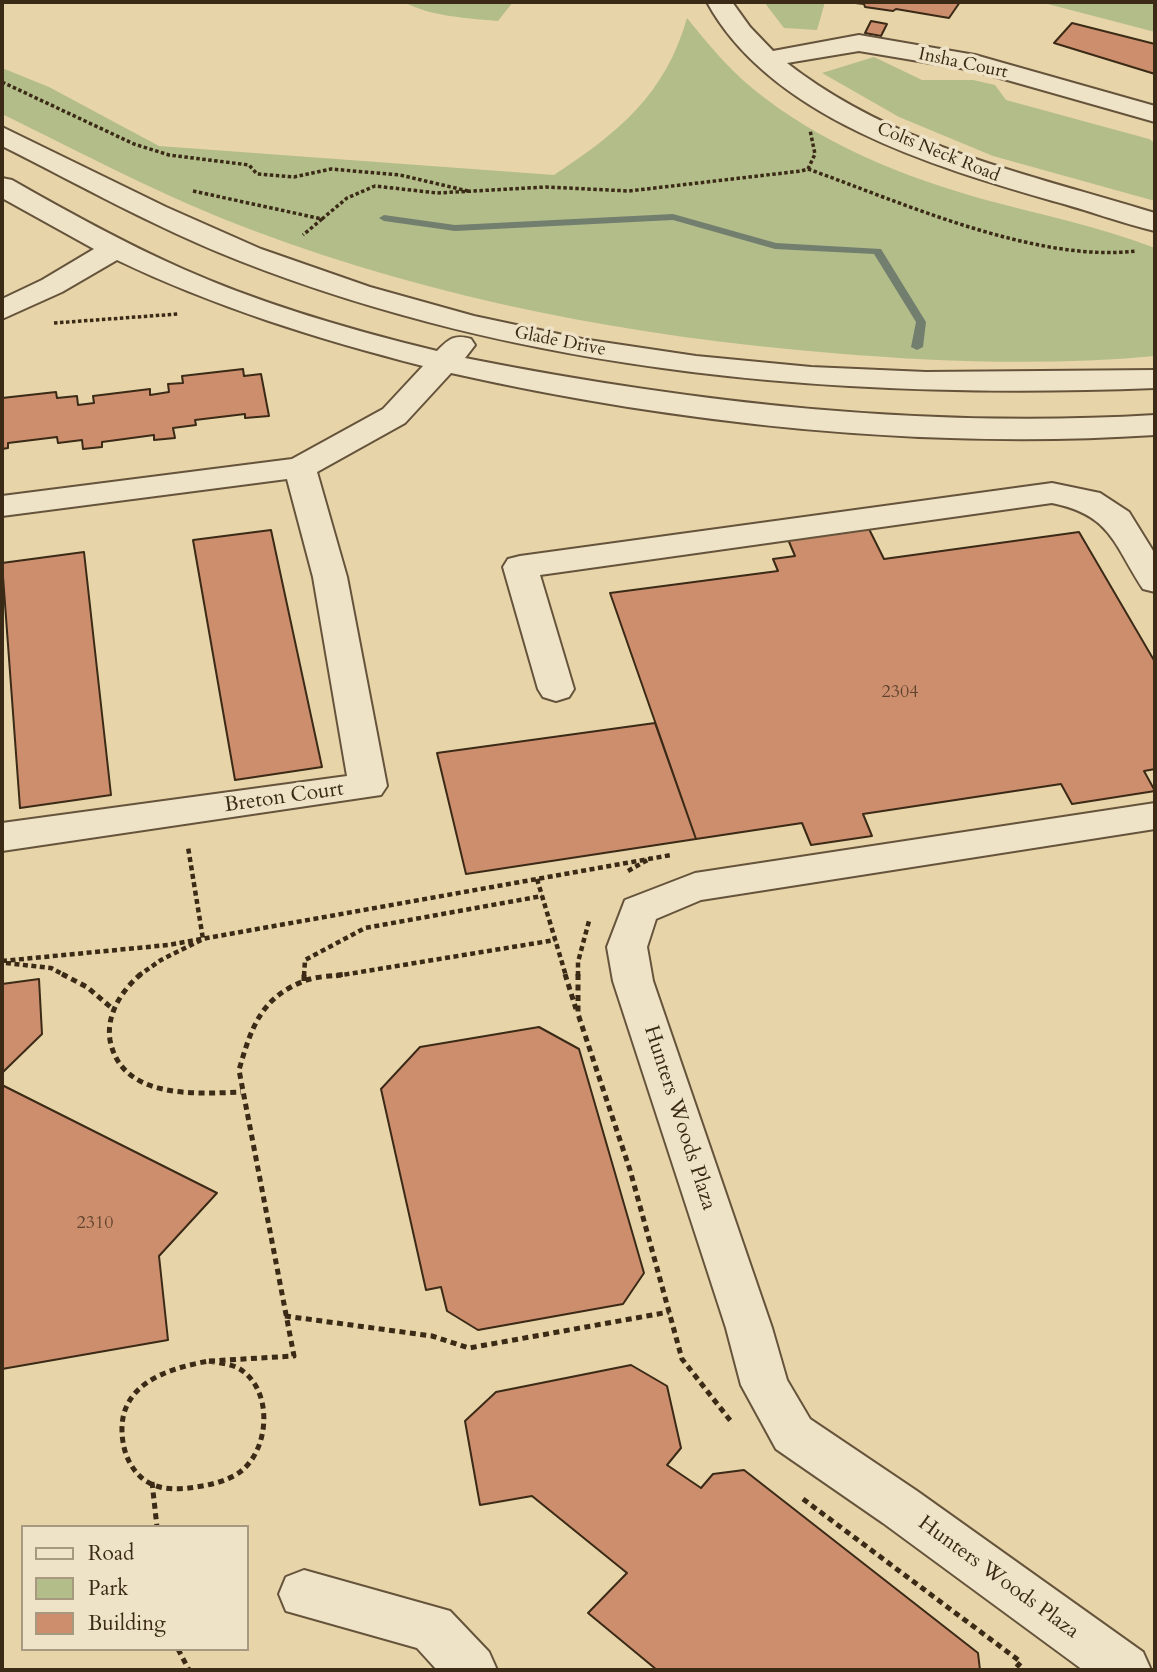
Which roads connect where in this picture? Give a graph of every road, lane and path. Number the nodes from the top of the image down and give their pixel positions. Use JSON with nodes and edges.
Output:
{"nodes":[{"id":1,"x":720,"y":2,"type":"edge"},
{"id":2,"x":768,"y":61,"type":"junction"},
{"id":3,"x":2,"y":82,"type":"edge"},
{"id":4,"x":1155,"y":114,"type":"edge"},
{"id":5,"x":809,"y":126,"type":"dead end"},
{"id":6,"x":2,"y":135,"type":"edge"},
{"id":7,"x":808,"y":169,"type":"junction"},
{"id":8,"x":2,"y":186,"type":"edge"},
{"id":9,"x":188,"y":190,"type":"dead end"},
{"id":10,"x":474,"y":192,"type":"junction"},
{"id":11,"x":321,"y":219,"type":"junction"},
{"id":12,"x":1155,"y":222,"type":"edge"},
{"id":13,"x":303,"y":235,"type":"dead end"},
{"id":14,"x":115,"y":249,"type":"junction"},
{"id":15,"x":1138,"y":251,"type":"dead end"},
{"id":16,"x":2,"y":310,"type":"edge"},
{"id":17,"x":186,"y":313,"type":"dead end"},
{"id":18,"x":43,"y":324,"type":"dead end"},
{"id":19,"x":475,"y":325,"type":"junction"},
{"id":20,"x":447,"y":362,"type":"junction"},
{"id":21,"x":1155,"y":379,"type":"edge"},
{"id":22,"x":1153,"y":429,"type":"edge"},
{"id":23,"x":300,"y":468,"type":"junction"},
{"id":24,"x":2,"y":506,"type":"edge"},
{"id":25,"x":1155,"y":580,"type":"edge"},
{"id":26,"x":556,"y":689,"type":"dead end"},
{"id":27,"x":183,"y":812,"type":"junction"},
{"id":28,"x":1155,"y":816,"type":"edge"},
{"id":29,"x":2,"y":837,"type":"edge"},
{"id":30,"x":676,"y":854,"type":"dead end"},
{"id":31,"x":537,"y":879,"type":"junction"},
{"id":32,"x":542,"y":896,"type":"junction"},
{"id":33,"x":203,"y":939,"type":"junction"},
{"id":34,"x":555,"y":940,"type":"junction"},
{"id":35,"x":2,"y":962,"type":"edge"},
{"id":36,"x":304,"y":981,"type":"junction"},
{"id":37,"x":114,"y":1010,"type":"junction"},
{"id":38,"x":578,"y":1014,"type":"dead end"},
{"id":39,"x":241,"y":1092,"type":"junction"},
{"id":40,"x":669,"y":1312,"type":"dead end"},
{"id":41,"x":285,"y":1315,"type":"junction"},
{"id":42,"x":208,"y":1361,"type":"junction"},
{"id":43,"x":152,"y":1482,"type":"junction"},
{"id":44,"x":157,"y":1525,"type":"edge"},
{"id":45,"x":304,"y":1594,"type":"dead end"},
{"id":46,"x":179,"y":1651,"type":"edge"},
{"id":47,"x":1021,"y":1662,"type":"dead end"},
{"id":48,"x":189,"y":1670,"type":"edge"},
{"id":49,"x":471,"y":1670,"type":"edge"},
{"id":50,"x":1014,"y":1670,"type":"edge"},
{"id":51,"x":1125,"y":1670,"type":"edge"}],
"edges":[{"from":1,"to":2,"type":"street","name":"Colts Neck Road"},
{"from":2,"to":4,"type":"street","name":"Insha Court"},
{"from":2,"to":12,"type":"street","name":"Colts Neck Road"},
{"from":3,"to":10,"type":"path"},
{"from":5,"to":7,"type":"path"},
{"from":6,"to":19,"type":"street","name":"Glade Drive"},
{"from":7,"to":10,"type":"path"},
{"from":7,"to":15,"type":"path"},
{"from":8,"to":14,"type":"street","name":"Glade Drive"},
{"from":9,"to":11,"type":"path"},
{"from":10,"to":11,"type":"path"},
{"from":11,"to":13,"type":"path"},
{"from":14,"to":16,"type":"street"},
{"from":14,"to":20,"type":"street","name":"Glade Drive"},
{"from":17,"to":18,"type":"path"},
{"from":19,"to":20,"type":"street"},
{"from":19,"to":21,"type":"street","name":"Glade Drive"},
{"from":20,"to":22,"type":"street","name":"Glade Drive"},
{"from":20,"to":23,"type":"street"},
{"from":23,"to":24,"type":"street"},
{"from":23,"to":27,"type":"street","name":"Breton Court"},
{"from":25,"to":26,"type":"street"},
{"from":27,"to":29,"type":"street","name":"Breton Court"},
{"from":27,"to":33,"type":"path"},
{"from":28,"to":51,"type":"street","name":"Hunters Woods Plaza"},
{"from":30,"to":31,"type":"path"},
{"from":31,"to":32,"type":"path"},
{"from":31,"to":33,"type":"path"},
{"from":32,"to":34,"type":"path"},
{"from":32,"to":36,"type":"path"},
{"from":33,"to":35,"type":"path"},
{"from":33,"to":37,"type":"path"},
{"from":34,"to":36,"type":"path"},
{"from":34,"to":38,"type":"path"},
{"from":35,"to":37,"type":"path"},
{"from":36,"to":39,"type":"path"},
{"from":37,"to":39,"type":"path"},
{"from":39,"to":41,"type":"path"},
{"from":40,"to":41,"type":"path"},
{"from":41,"to":42,"type":"path"},
{"from":42,"to":43,"type":"path"},
{"from":42,"to":43,"type":"path"},
{"from":43,"to":44,"type":"path"},
{"from":45,"to":49,"type":"street"},
{"from":46,"to":48,"type":"path"},
{"from":47,"to":50,"type":"path"}]}
